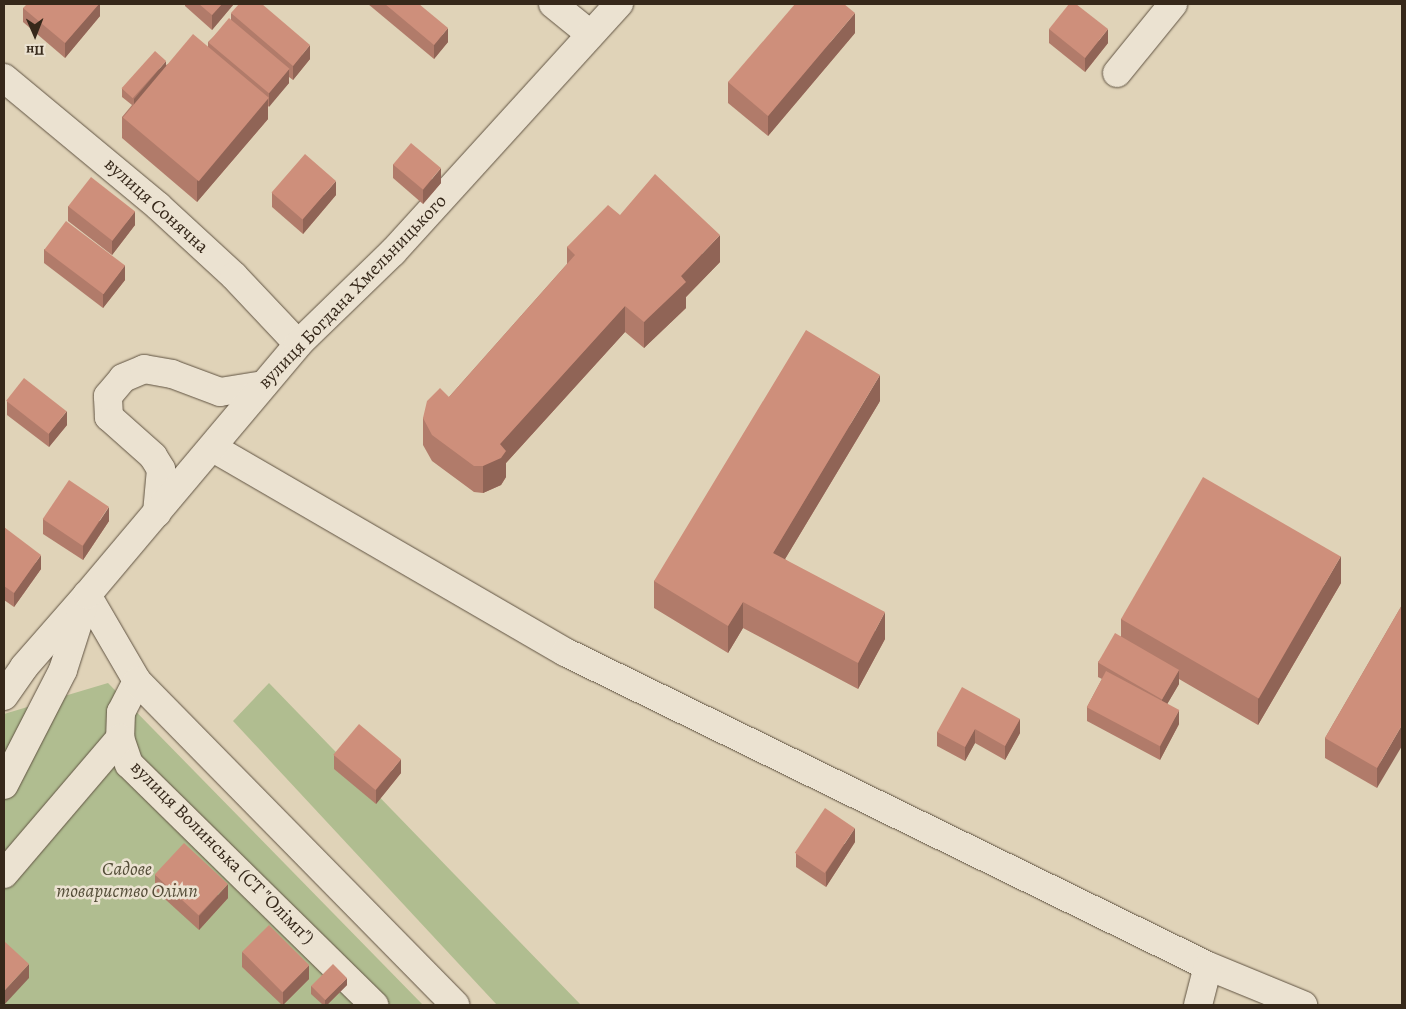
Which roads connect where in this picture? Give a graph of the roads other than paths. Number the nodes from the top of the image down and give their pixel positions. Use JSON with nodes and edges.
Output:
{"nodes":[{"id":1,"x":553,"y":4,"type":"edge"},
{"id":2,"x":618,"y":4,"type":"edge"},
{"id":3,"x":1173,"y":4,"type":"edge"},
{"id":4,"x":590,"y":34,"type":"junction"},
{"id":5,"x":1117,"y":73,"type":"dead end"},
{"id":6,"x":4,"y":78,"type":"edge"},
{"id":7,"x":298,"y":344,"type":"junction"},
{"id":8,"x":263,"y":385,"type":"junction"},
{"id":9,"x":220,"y":392,"type":"junction"},
{"id":10,"x":214,"y":446,"type":"junction"},
{"id":11,"x":153,"y":456,"type":"junction"},
{"id":12,"x":157,"y":513,"type":"junction"},
{"id":13,"x":87,"y":595,"type":"junction"},
{"id":14,"x":14,"y":667,"type":"edge"},
{"id":15,"x":63,"y":670,"type":"junction"},
{"id":16,"x":137,"y":681,"type":"junction"},
{"id":17,"x":4,"y":696,"type":"edge"},
{"id":18,"x":120,"y":738,"type":"junction"},
{"id":19,"x":4,"y":785,"type":"edge"},
{"id":20,"x":4,"y":874,"type":"edge"},
{"id":21,"x":1208,"y":966,"type":"junction"},
{"id":22,"x":374,"y":1005,"type":"edge"},
{"id":23,"x":455,"y":1005,"type":"edge"},
{"id":24,"x":1198,"y":1005,"type":"edge"},
{"id":25,"x":1303,"y":1005,"type":"edge"}],
"edges":[{"from":1,"to":4,"type":"street"},
{"from":2,"to":4,"type":"street","name":"вулиця Богдана Хмельницького"},
{"from":3,"to":5,"type":"street"},
{"from":4,"to":7,"type":"street","name":"вулиця Богдана Хмельницького"},
{"from":6,"to":7,"type":"street","name":"вулиця Сонячна"},
{"from":7,"to":8,"type":"street","name":"вулиця Богдана Хмельницького"},
{"from":8,"to":9,"type":"street"},
{"from":8,"to":10,"type":"street","name":"вулиця Богдана Хмельницького"},
{"from":9,"to":10,"type":"street"},
{"from":9,"to":11,"type":"street"},
{"from":10,"to":11,"type":"street"},
{"from":10,"to":12,"type":"street","name":"вулиця Богдана Хмельницького"},
{"from":10,"to":21,"type":"street"},
{"from":11,"to":12,"type":"street"},
{"from":12,"to":13,"type":"street","name":"вулиця Богдана Хмельницького"},
{"from":13,"to":14,"type":"street"},
{"from":13,"to":15,"type":"street","name":"вулиця Богдана Хмельницького"},
{"from":13,"to":16,"type":"street"},
{"from":14,"to":15,"type":"street"},
{"from":14,"to":17,"type":"street"},
{"from":15,"to":19,"type":"street","name":"вулиця Богдана Хмельницького"},
{"from":16,"to":18,"type":"street","name":"вулиця Волинська (СТ \"Олімп\")"},
{"from":16,"to":23,"type":"street"},
{"from":18,"to":20,"type":"street"},
{"from":18,"to":22,"type":"street","name":"вулиця Волинська (СТ \"Олімп\")"},
{"from":21,"to":24,"type":"street"},
{"from":21,"to":25,"type":"street"}]}
